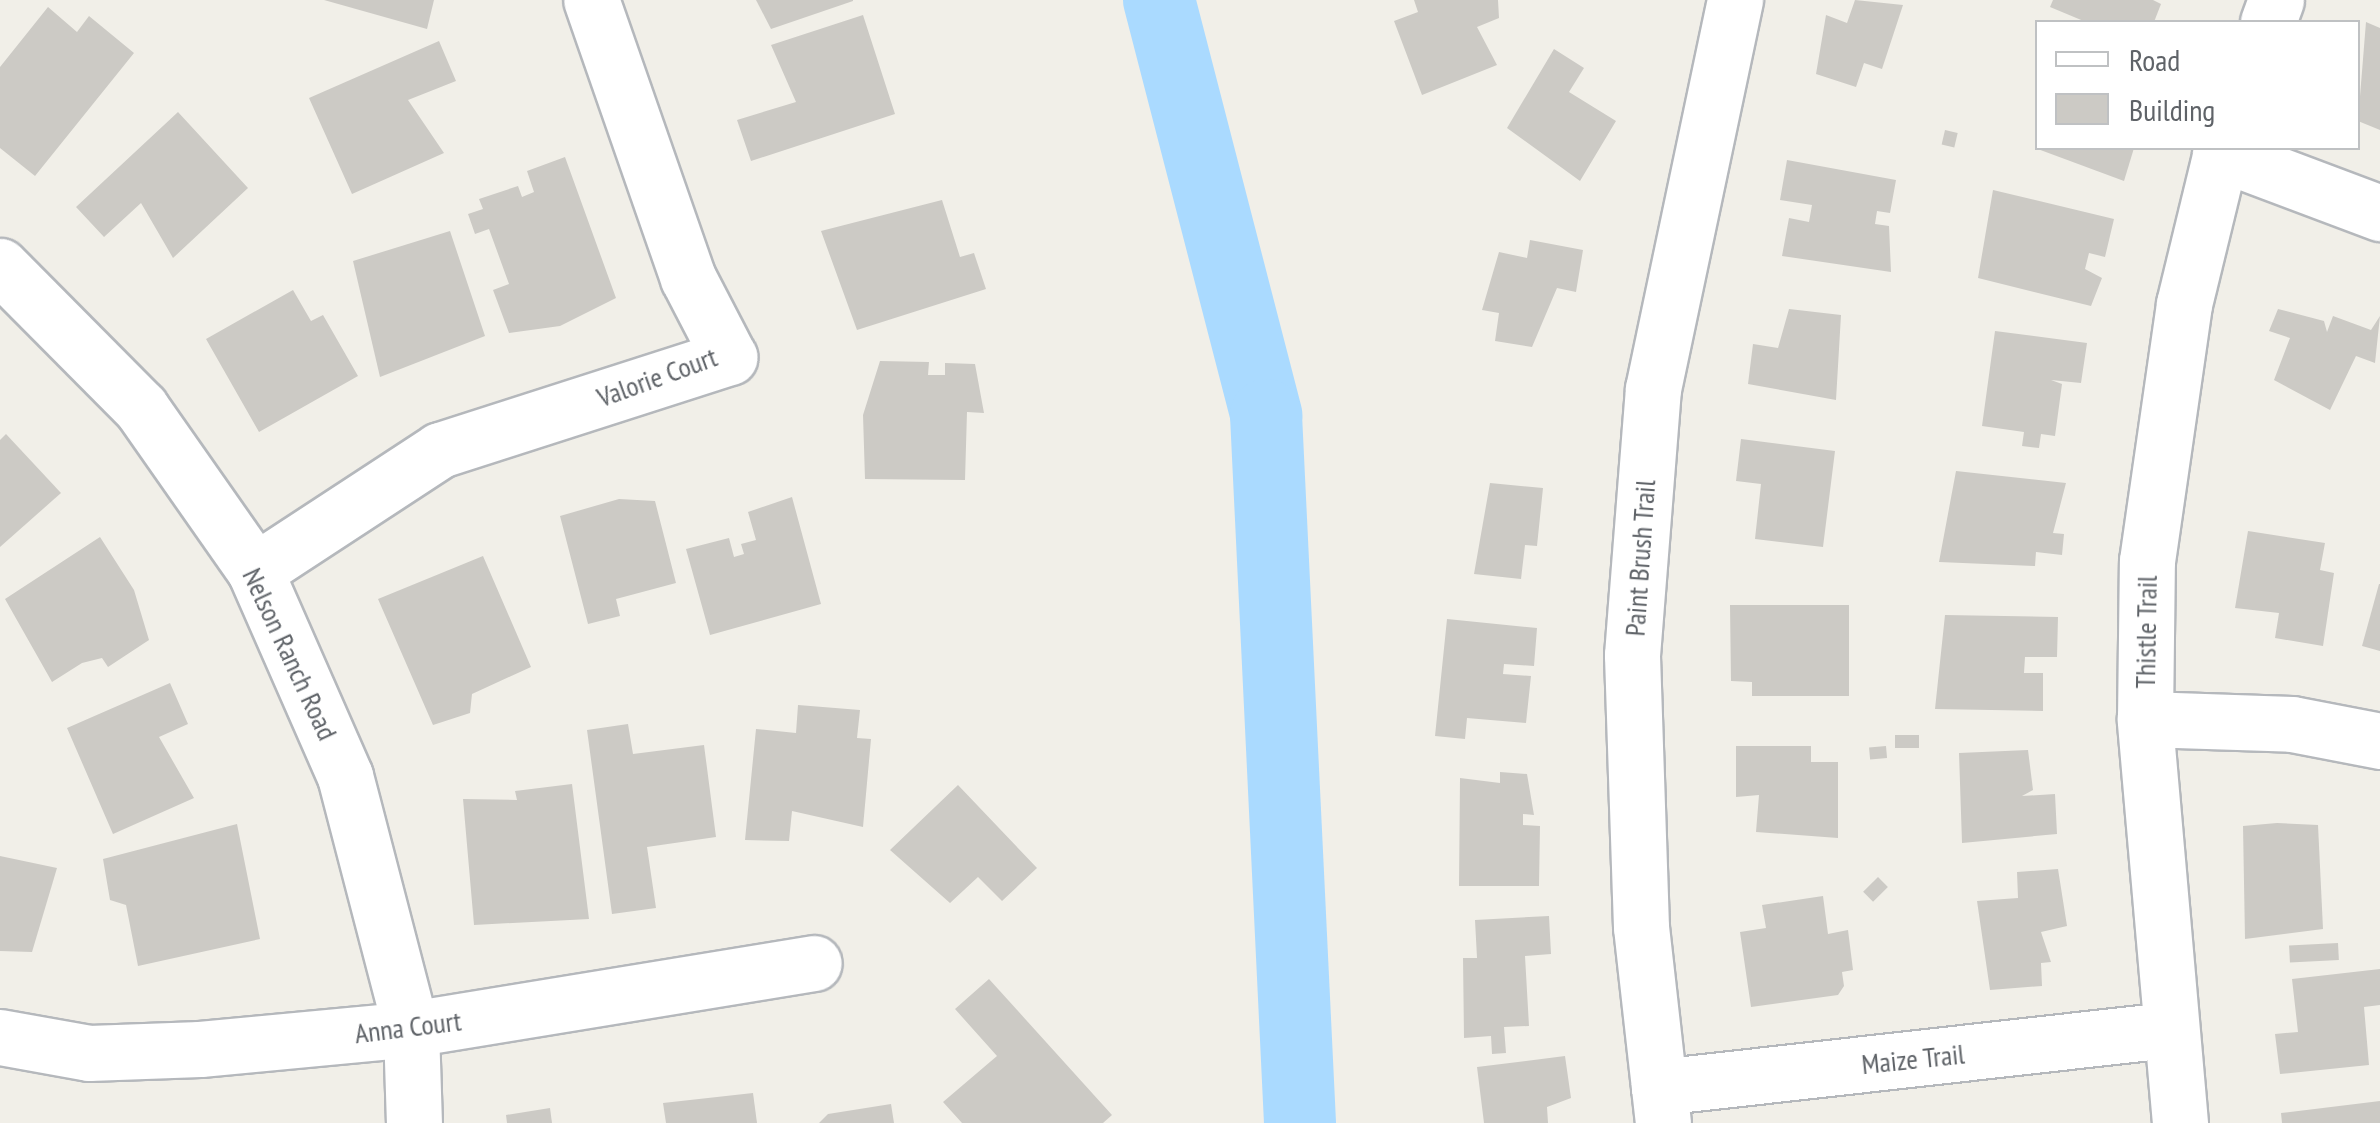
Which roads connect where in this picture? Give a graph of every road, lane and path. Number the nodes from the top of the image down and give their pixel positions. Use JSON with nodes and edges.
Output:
{"nodes":[{"id":1,"x":591,"y":0,"type":"edge"},
{"id":2,"x":1735,"y":0,"type":"edge"},
{"id":3,"x":2221,"y":150,"type":"edge"},
{"id":4,"x":2380,"y":213,"type":"edge"},
{"id":5,"x":0,"y":266,"type":"edge"},
{"id":6,"x":255,"y":570,"type":"junction"},
{"id":7,"x":2145,"y":719,"type":"junction"},
{"id":8,"x":2380,"y":741,"type":"edge"},
{"id":9,"x":814,"y":963,"type":"dead end"},
{"id":10,"x":412,"y":1029,"type":"junction"},
{"id":11,"x":2168,"y":1030,"type":"junction"},
{"id":12,"x":0,"y":1037,"type":"edge"},
{"id":13,"x":1661,"y":1105,"type":"edge"},
{"id":14,"x":414,"y":1123,"type":"edge"},
{"id":15,"x":2180,"y":1123,"type":"edge"}],
"edges":[{"from":1,"to":6,"type":"street","name":"Valorie Court"},
{"from":2,"to":13,"type":"street","name":"Paint Brush Trail"},
{"from":3,"to":4,"type":"street"},
{"from":3,"to":7,"type":"street","name":"Thistle Trail"},
{"from":5,"to":6,"type":"street","name":"Nelson Ranch Road"},
{"from":6,"to":10,"type":"street","name":"Nelson Ranch Road"},
{"from":7,"to":8,"type":"street"},
{"from":7,"to":11,"type":"street","name":"Thistle Trail"},
{"from":9,"to":10,"type":"street","name":"Anna Court"},
{"from":10,"to":12,"type":"street","name":"Anna Court"},
{"from":10,"to":14,"type":"street","name":"Nelson Ranch Road"},
{"from":11,"to":13,"type":"street","name":"Maize Trail"},
{"from":11,"to":15,"type":"street","name":"Thistle Trail"}]}
